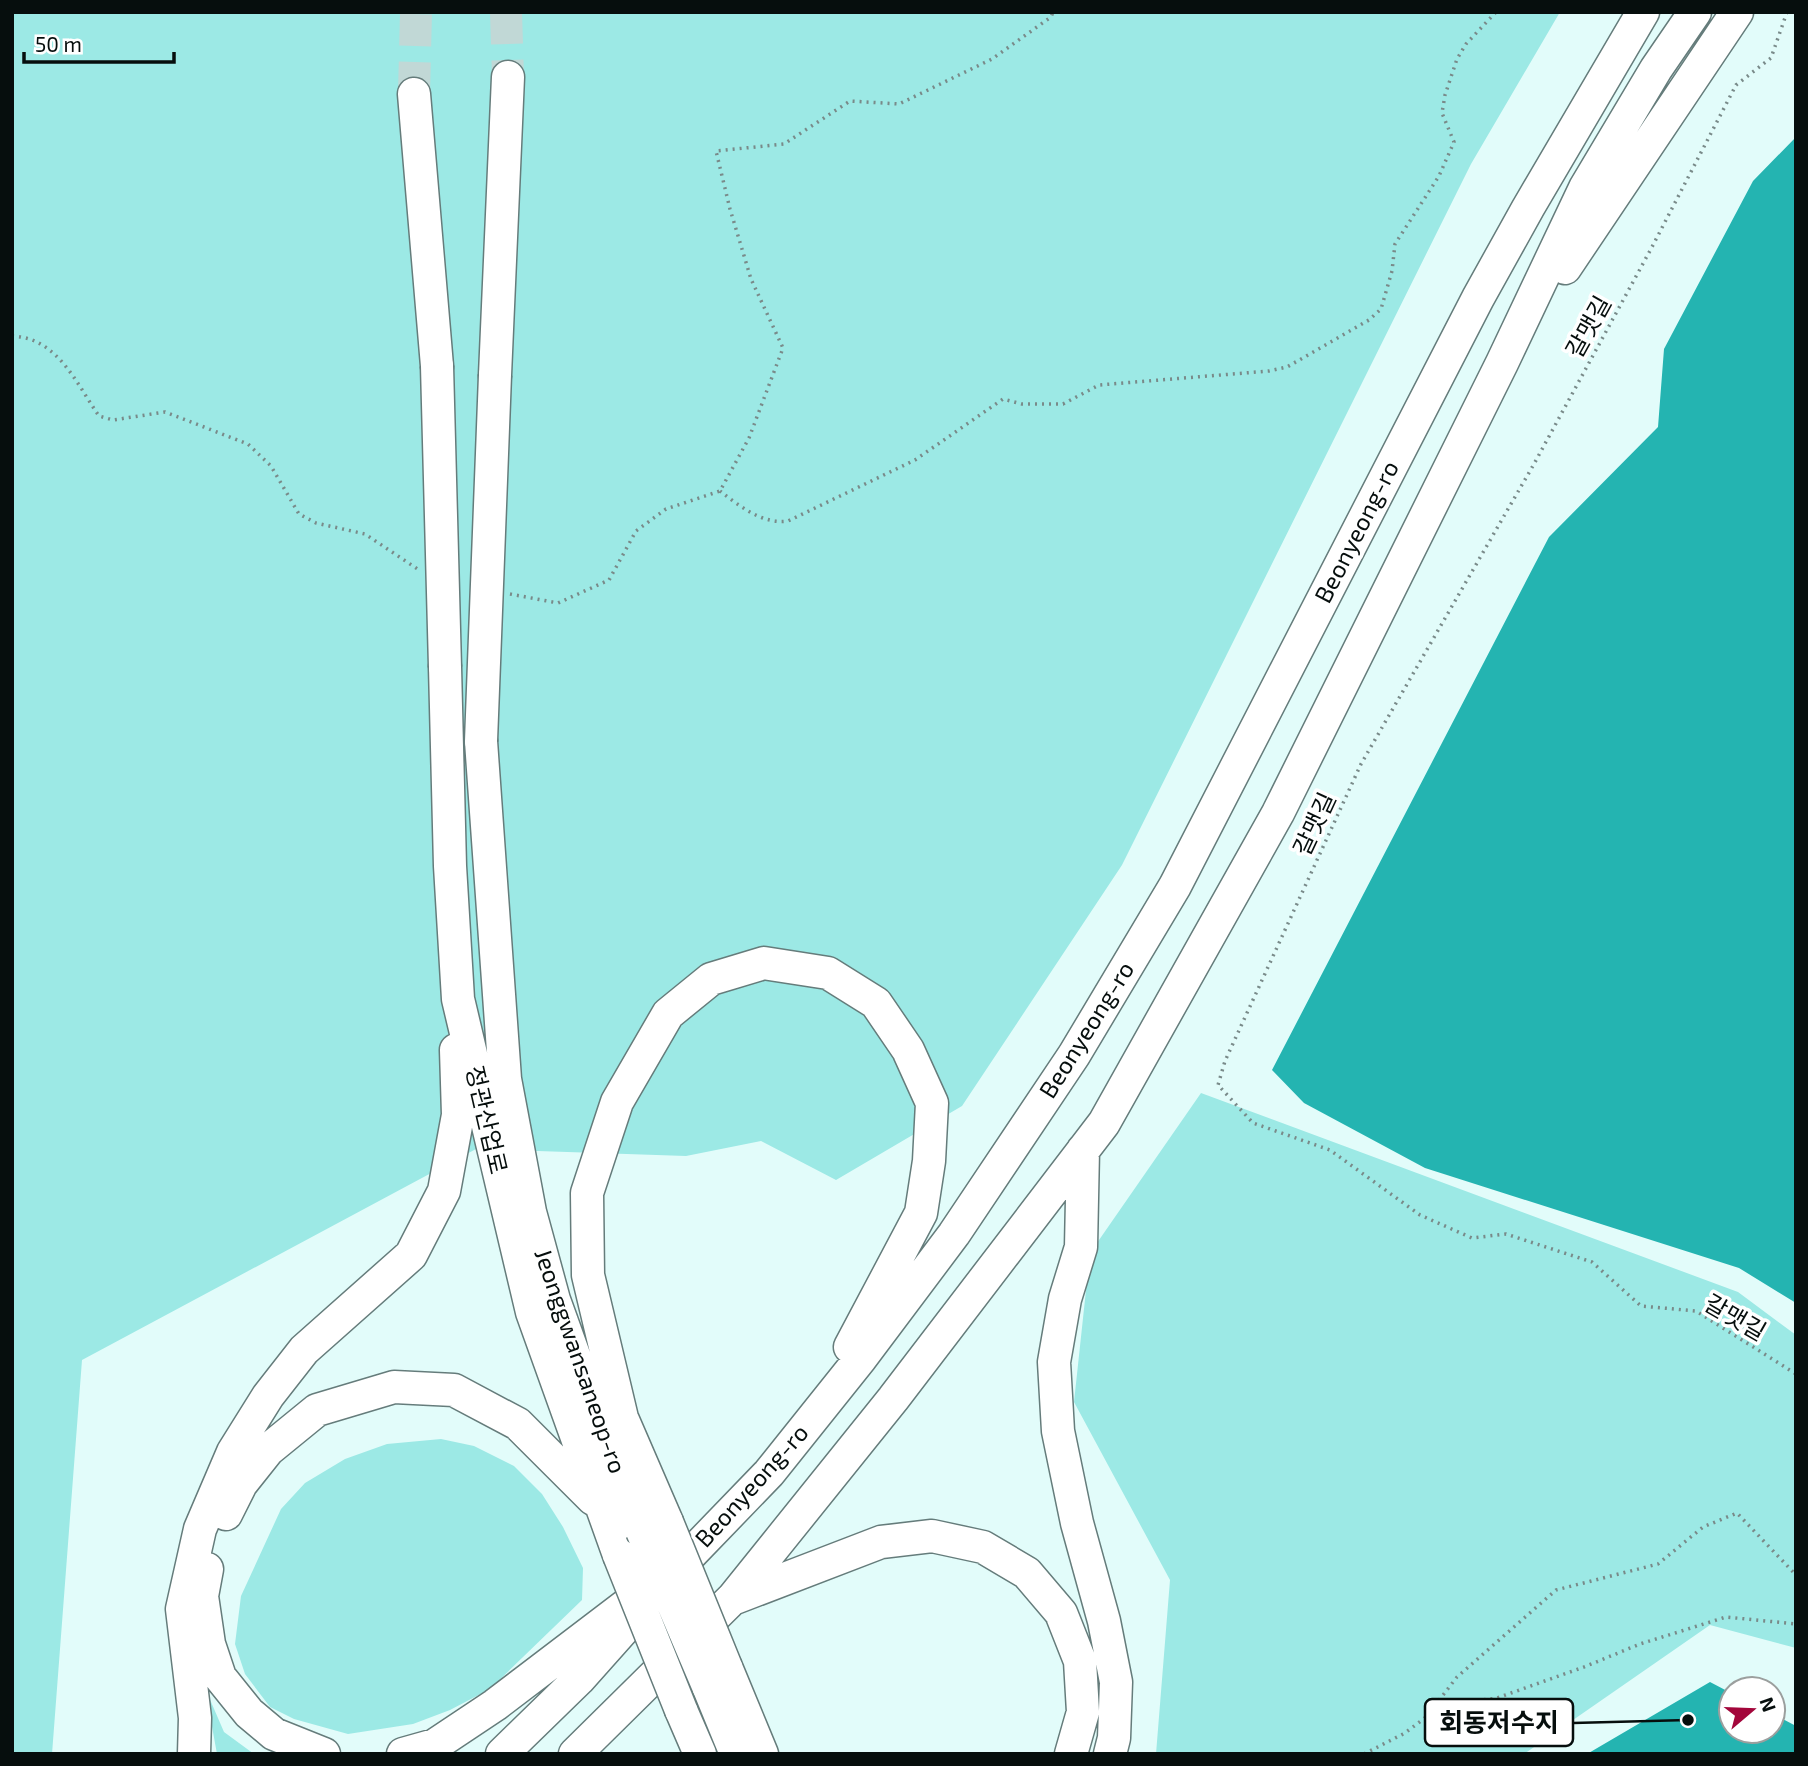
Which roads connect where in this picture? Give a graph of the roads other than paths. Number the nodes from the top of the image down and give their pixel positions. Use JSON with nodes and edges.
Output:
{"nodes":[{"id":1,"x":1625,"y":12,"type":"edge"},
{"id":2,"x":1643,"y":12,"type":"edge"},
{"id":3,"x":1695,"y":12,"type":"edge"},
{"id":4,"x":1737,"y":12,"type":"edge"},
{"id":5,"x":508,"y":77,"type":"tunnel mouth"},
{"id":6,"x":414,"y":94,"type":"tunnel mouth"},
{"id":7,"x":1528,"y":208,"type":"junction"},
{"id":8,"x":1502,"y":363,"type":"junction"},
{"id":9,"x":458,"y":999,"type":"junction"},
{"id":10,"x":1083,"y":1150,"type":"junction"},
{"id":11,"x":520,"y":1158,"type":"junction"},
{"id":12,"x":622,"y":1418,"type":"junction"},
{"id":13,"x":810,"y":1421,"type":"junction"},
{"id":14,"x":603,"y":1508,"type":"junction"},
{"id":15,"x":655,"y":1527,"type":"junction"},
{"id":16,"x":685,"y":1560,"type":"junction"},
{"id":17,"x":733,"y":1598,"type":"junction"},
{"id":18,"x":717,"y":1677,"type":"junction"},
{"id":19,"x":194,"y":1754,"type":"edge"},
{"id":20,"x":324,"y":1754,"type":"edge"},
{"id":21,"x":403,"y":1754,"type":"edge"},
{"id":22,"x":502,"y":1754,"type":"edge"},
{"id":23,"x":575,"y":1754,"type":"edge"},
{"id":24,"x":700,"y":1754,"type":"edge"},
{"id":25,"x":736,"y":1754,"type":"edge"},
{"id":26,"x":762,"y":1754,"type":"edge"},
{"id":27,"x":1071,"y":1754,"type":"edge"},
{"id":28,"x":1110,"y":1754,"type":"edge"}],
"edges":[{"from":1,"to":7,"type":"highway","name":"Beonyeong-ro"},
{"from":2,"to":7,"type":"highway","name":"Beonyeong-ro"},
{"from":3,"to":8,"type":"highway","name":"Beonyeong-ro"},
{"from":4,"to":8,"type":"highway","name":"Beonyeong-ro"},
{"from":5,"to":11,"type":"highway","name":"Jeonggwansaneop-ro","bridge":true},
{"from":6,"to":9,"type":"highway","name":"정관산업로","bridge":true},
{"from":7,"to":13,"type":"highway","name":"Beonyeong-ro"},
{"from":8,"to":10,"type":"highway","name":"Beonyeong-ro"},
{"from":9,"to":14,"type":"highway","name":"정관산업로"},
{"from":9,"to":19,"type":"highway"},
{"from":10,"to":17,"type":"highway","name":"Beonyeong-ro"},
{"from":10,"to":28,"type":"highway"},
{"from":11,"to":12,"type":"highway"},
{"from":11,"to":15,"type":"highway","name":"Jeonggwansaneop-ro"},
{"from":12,"to":13,"type":"highway"},
{"from":12,"to":15,"type":"highway"},
{"from":13,"to":16,"type":"highway","name":"Beonyeong-ro"},
{"from":14,"to":20,"type":"highway"},
{"from":14,"to":24,"type":"highway","name":"정관산업로","bridge":true},
{"from":15,"to":18,"type":"highway","bridge":true},
{"from":16,"to":21,"type":"highway"},
{"from":16,"to":22,"type":"highway","name":"Beonyeong-ro"},
{"from":17,"to":23,"type":"highway","name":"Beonyeong-ro"},
{"from":17,"to":27,"type":"highway"},
{"from":18,"to":25,"type":"highway"},
{"from":18,"to":26,"type":"highway"}]}
